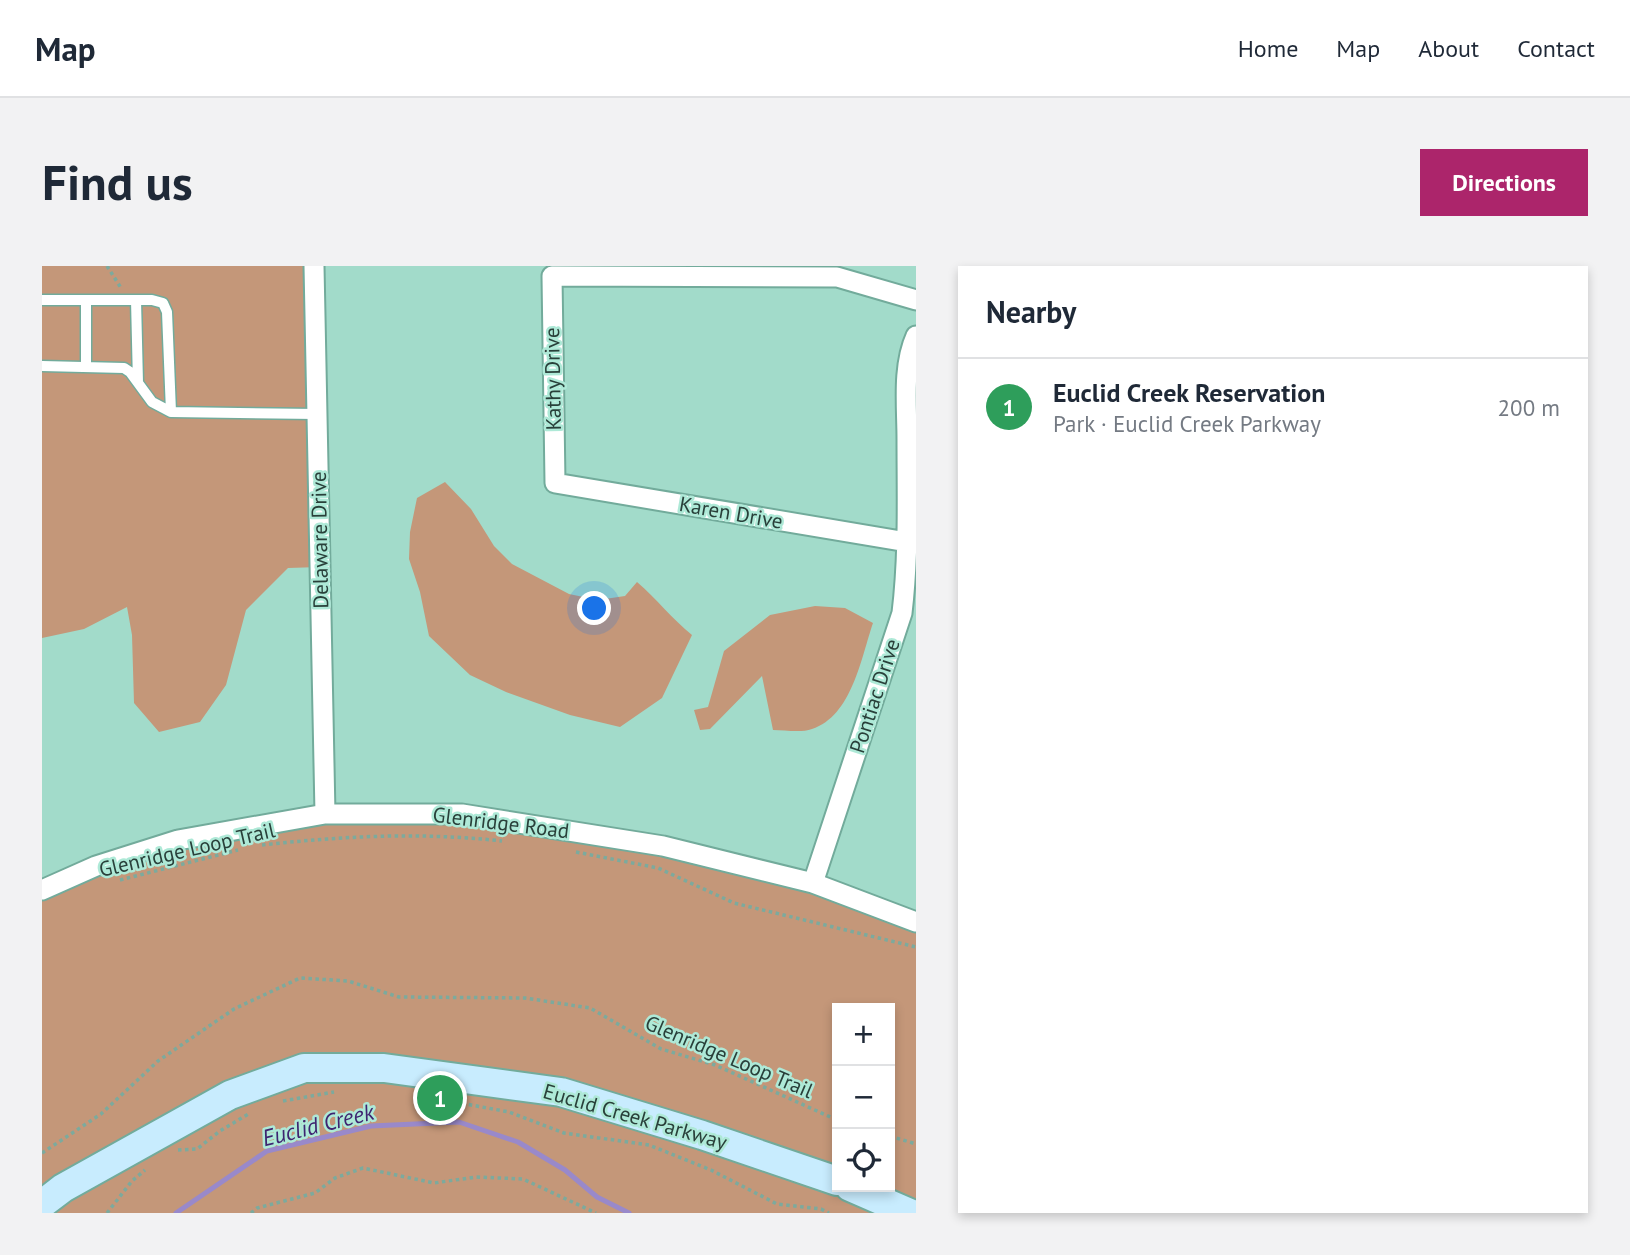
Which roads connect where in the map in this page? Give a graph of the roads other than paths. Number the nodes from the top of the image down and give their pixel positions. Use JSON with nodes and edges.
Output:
{"nodes":[{"id":1,"x":314,"y":266,"type":"edge"},
{"id":2,"x":837,"y":271,"type":"edge"},
{"id":3,"x":42,"y":300,"type":"edge"},
{"id":4,"x":86,"y":300,"type":"junction"},
{"id":5,"x":136,"y":300,"type":"junction"},
{"id":6,"x":916,"y":300,"type":"edge"},
{"id":7,"x":916,"y":337,"type":"edge"},
{"id":8,"x":42,"y":366,"type":"edge"},
{"id":9,"x":86,"y":367,"type":"junction"},
{"id":10,"x":138,"y":385,"type":"junction"},
{"id":11,"x":171,"y":412,"type":"junction"},
{"id":12,"x":317,"y":414,"type":"junction"},
{"id":13,"x":555,"y":483,"type":"joint"},
{"id":14,"x":907,"y":542,"type":"junction"},
{"id":15,"x":325,"y":814,"type":"junction"},
{"id":16,"x":813,"y":883,"type":"junction"},
{"id":17,"x":42,"y":890,"type":"edge"},
{"id":18,"x":916,"y":922,"type":"edge"},
{"id":19,"x":832,"y":1179,"type":"edge"},
{"id":20,"x":861,"y":1192,"type":"edge"},
{"id":21,"x":42,"y":1204,"type":"edge"},
{"id":22,"x":909,"y":1213,"type":"edge"}],
"edges":[{"from":1,"to":12,"type":"street","name":"Delaware Drive"},
{"from":2,"to":6,"type":"street"},
{"from":2,"to":13,"type":"street","name":"Kathy Drive"},
{"from":3,"to":4,"type":"lane"},
{"from":4,"to":5,"type":"lane"},
{"from":4,"to":9,"type":"lane"},
{"from":5,"to":10,"type":"lane"},
{"from":5,"to":11,"type":"lane"},
{"from":7,"to":14,"type":"street","name":"Pontiac Drive"},
{"from":8,"to":9,"type":"lane"},
{"from":9,"to":10,"type":"lane"},
{"from":10,"to":11,"type":"lane"},
{"from":11,"to":12,"type":"lane"},
{"from":12,"to":15,"type":"street","name":"Delaware Drive"},
{"from":13,"to":14,"type":"street","name":"Karen Drive"},
{"from":14,"to":16,"type":"street","name":"Pontiac Drive"},
{"from":15,"to":16,"type":"street","name":"Glenridge Road"},
{"from":15,"to":17,"type":"street","name":"Glenridge Road"},
{"from":16,"to":18,"type":"street","name":"Glenridge Road"},
{"from":19,"to":21,"type":"street","name":"Euclid Creek Parkway"},
{"from":20,"to":22,"type":"street"}]}
